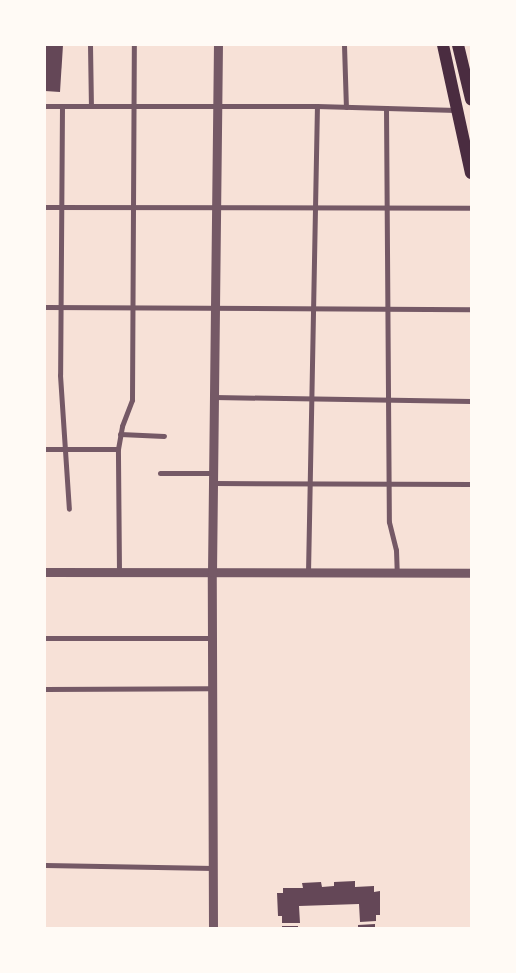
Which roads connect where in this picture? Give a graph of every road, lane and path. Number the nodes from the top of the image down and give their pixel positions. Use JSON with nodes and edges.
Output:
{"nodes":[{"id":1,"x":90,"y":45,"type":"edge"},
{"id":2,"x":134,"y":45,"type":"edge"},
{"id":3,"x":218,"y":45,"type":"edge"},
{"id":4,"x":344,"y":45,"type":"edge"},
{"id":5,"x":443,"y":45,"type":"edge"},
{"id":6,"x":458,"y":45,"type":"edge"},
{"id":7,"x":471,"y":99,"type":"edge"},
{"id":8,"x":45,"y":106,"type":"edge"},
{"id":9,"x":62,"y":106,"type":"junction"},
{"id":10,"x":91,"y":106,"type":"junction"},
{"id":11,"x":134,"y":106,"type":"junction"},
{"id":12,"x":317,"y":106,"type":"junction"},
{"id":13,"x":346,"y":107,"type":"junction"},
{"id":14,"x":218,"y":108,"type":"junction"},
{"id":15,"x":386,"y":108,"type":"junction"},
{"id":16,"x":459,"y":110,"type":"junction"},
{"id":17,"x":471,"y":173,"type":"edge"},
{"id":18,"x":45,"y":207,"type":"edge"},
{"id":19,"x":60,"y":207,"type":"junction"},
{"id":20,"x":133,"y":208,"type":"junction"},
{"id":21,"x":214,"y":208,"type":"junction"},
{"id":22,"x":315,"y":208,"type":"junction"},
{"id":23,"x":386,"y":208,"type":"junction"},
{"id":24,"x":471,"y":208,"type":"edge"},
{"id":25,"x":45,"y":307,"type":"edge"},
{"id":26,"x":59,"y":307,"type":"junction"},
{"id":27,"x":132,"y":308,"type":"junction"},
{"id":28,"x":214,"y":308,"type":"junction"},
{"id":29,"x":313,"y":309,"type":"junction"},
{"id":30,"x":386,"y":309,"type":"junction"},
{"id":31,"x":471,"y":309,"type":"edge"},
{"id":32,"x":214,"y":398,"type":"junction"},
{"id":33,"x":312,"y":399,"type":"junction"},
{"id":34,"x":388,"y":400,"type":"junction"},
{"id":35,"x":471,"y":401,"type":"edge"},
{"id":36,"x":120,"y":434,"type":"junction"},
{"id":37,"x":164,"y":436,"type":"dead end"},
{"id":38,"x":66,"y":448,"type":"junction"},
{"id":39,"x":45,"y":449,"type":"edge"},
{"id":40,"x":118,"y":449,"type":"junction"},
{"id":41,"x":160,"y":473,"type":"dead end"},
{"id":42,"x":214,"y":473,"type":"junction"},
{"id":43,"x":214,"y":483,"type":"junction"},
{"id":44,"x":310,"y":484,"type":"junction"},
{"id":45,"x":388,"y":484,"type":"junction"},
{"id":46,"x":471,"y":484,"type":"edge"},
{"id":47,"x":68,"y":509,"type":"dead end"},
{"id":48,"x":45,"y":572,"type":"edge"},
{"id":49,"x":119,"y":572,"type":"junction"},
{"id":50,"x":212,"y":572,"type":"junction"},
{"id":51,"x":308,"y":573,"type":"junction"},
{"id":52,"x":397,"y":573,"type":"junction"},
{"id":53,"x":471,"y":573,"type":"edge"},
{"id":54,"x":45,"y":638,"type":"edge"},
{"id":55,"x":212,"y":638,"type":"junction"},
{"id":56,"x":212,"y":688,"type":"junction"},
{"id":57,"x":45,"y":689,"type":"edge"},
{"id":58,"x":45,"y":865,"type":"edge"},
{"id":59,"x":213,"y":868,"type":"junction"},
{"id":60,"x":213,"y":928,"type":"edge"}],
"edges":[{"from":1,"to":10,"type":"street"},
{"from":2,"to":11,"type":"street"},
{"from":3,"to":14,"type":"street"},
{"from":4,"to":13,"type":"street"},
{"from":5,"to":16,"type":"highway"},
{"from":6,"to":7,"type":"highway"},
{"from":8,"to":9,"type":"street"},
{"from":9,"to":10,"type":"street"},
{"from":9,"to":19,"type":"street"},
{"from":10,"to":11,"type":"street"},
{"from":11,"to":14,"type":"street"},
{"from":11,"to":20,"type":"street"},
{"from":12,"to":13,"type":"street"},
{"from":12,"to":14,"type":"street"},
{"from":12,"to":22,"type":"street"},
{"from":13,"to":15,"type":"street"},
{"from":14,"to":21,"type":"street"},
{"from":15,"to":16,"type":"street"},
{"from":15,"to":23,"type":"street"},
{"from":16,"to":17,"type":"highway"},
{"from":18,"to":19,"type":"street"},
{"from":19,"to":20,"type":"street"},
{"from":19,"to":26,"type":"street"},
{"from":20,"to":21,"type":"street"},
{"from":20,"to":27,"type":"street"},
{"from":21,"to":22,"type":"street"},
{"from":21,"to":28,"type":"street"},
{"from":22,"to":23,"type":"street"},
{"from":22,"to":29,"type":"street"},
{"from":23,"to":24,"type":"street"},
{"from":23,"to":30,"type":"street"},
{"from":25,"to":26,"type":"street"},
{"from":26,"to":27,"type":"street"},
{"from":26,"to":38,"type":"street"},
{"from":27,"to":28,"type":"street"},
{"from":27,"to":36,"type":"street"},
{"from":28,"to":29,"type":"street"},
{"from":28,"to":32,"type":"street"},
{"from":29,"to":30,"type":"street"},
{"from":29,"to":33,"type":"street"},
{"from":30,"to":31,"type":"street"},
{"from":30,"to":34,"type":"street"},
{"from":32,"to":33,"type":"street"},
{"from":32,"to":42,"type":"street"},
{"from":33,"to":34,"type":"street"},
{"from":33,"to":44,"type":"street"},
{"from":34,"to":35,"type":"street"},
{"from":34,"to":45,"type":"street"},
{"from":36,"to":37,"type":"street"},
{"from":36,"to":40,"type":"street"},
{"from":38,"to":39,"type":"street"},
{"from":38,"to":40,"type":"street"},
{"from":38,"to":47,"type":"street"},
{"from":40,"to":49,"type":"street"},
{"from":41,"to":42,"type":"street"},
{"from":42,"to":43,"type":"street"},
{"from":43,"to":44,"type":"street"},
{"from":43,"to":50,"type":"street"},
{"from":44,"to":45,"type":"street"},
{"from":44,"to":51,"type":"street"},
{"from":45,"to":46,"type":"street"},
{"from":45,"to":52,"type":"street"},
{"from":48,"to":49,"type":"street"},
{"from":49,"to":50,"type":"street"},
{"from":50,"to":51,"type":"street"},
{"from":50,"to":55,"type":"street"},
{"from":51,"to":52,"type":"street"},
{"from":52,"to":53,"type":"street"},
{"from":54,"to":55,"type":"street"},
{"from":55,"to":56,"type":"street"},
{"from":56,"to":57,"type":"street"},
{"from":56,"to":59,"type":"street"},
{"from":58,"to":59,"type":"street"},
{"from":59,"to":60,"type":"street"}]}
